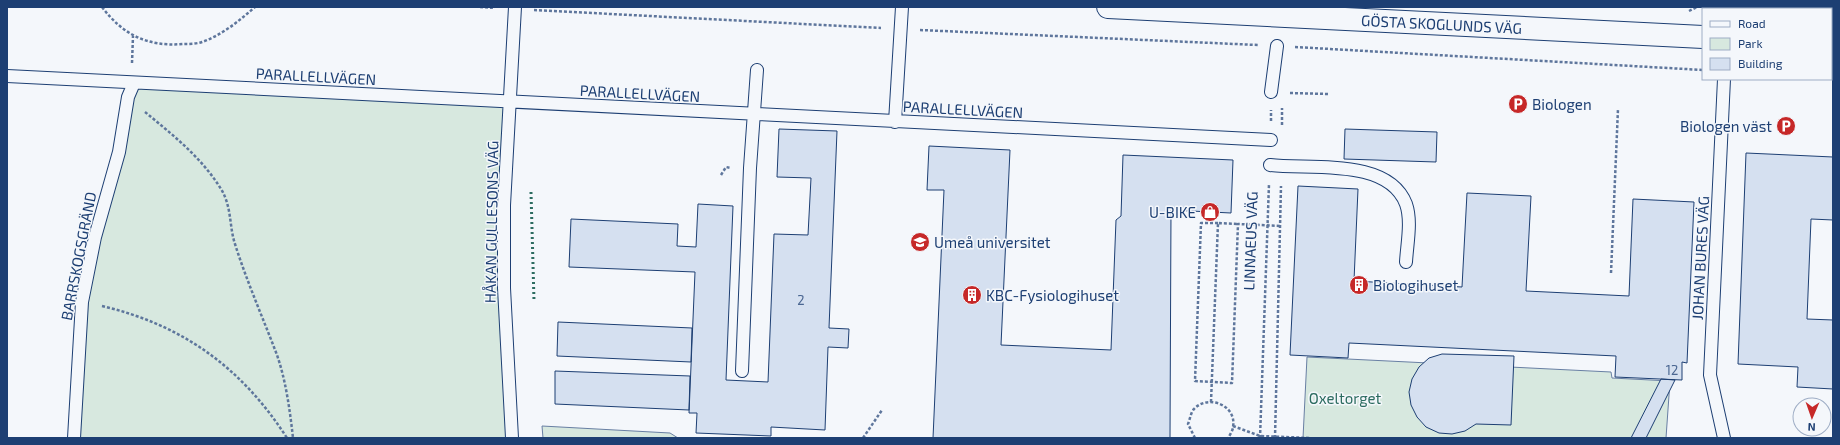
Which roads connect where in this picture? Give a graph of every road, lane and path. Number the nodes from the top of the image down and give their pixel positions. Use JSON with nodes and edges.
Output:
{"nodes":[{"id":1,"x":102,"y":7,"type":"edge"},
{"id":2,"x":255,"y":7,"type":"edge"},
{"id":3,"x":480,"y":7,"type":"edge"},
{"id":4,"x":902,"y":7,"type":"edge"},
{"id":5,"x":1108,"y":7,"type":"edge"},
{"id":6,"x":1748,"y":7,"type":"edge"},
{"id":7,"x":515,"y":8,"type":"edge"},
{"id":8,"x":1766,"y":8,"type":"edge"},
{"id":9,"x":900,"y":29,"type":"junction"},
{"id":10,"x":133,"y":36,"type":"junction"},
{"id":11,"x":1702,"y":37,"type":"edge"},
{"id":12,"x":1277,"y":46,"type":"junction"},
{"id":13,"x":757,"y":70,"type":"dead end"},
{"id":14,"x":1702,"y":70,"type":"edge"},
{"id":15,"x":7,"y":76,"type":"edge"},
{"id":16,"x":1724,"y":80,"type":"edge"},
{"id":17,"x":134,"y":83,"type":"junction"},
{"id":18,"x":1277,"y":92,"type":"junction"},
{"id":19,"x":1328,"y":94,"type":"dead end"},
{"id":20,"x":128,"y":97,"type":"junction"},
{"id":21,"x":511,"y":102,"type":"junction"},
{"id":22,"x":1282,"y":107,"type":"dead end"},
{"id":23,"x":1618,"y":109,"type":"dead end"},
{"id":24,"x":754,"y":115,"type":"junction"},
{"id":25,"x":895,"y":122,"type":"junction"},
{"id":26,"x":1282,"y":129,"type":"dead end"},
{"id":27,"x":1271,"y":140,"type":"joint"},
{"id":28,"x":1276,"y":166,"type":"junction"},
{"id":29,"x":1218,"y":223,"type":"junction"},
{"id":30,"x":1238,"y":224,"type":"junction"},
{"id":31,"x":1267,"y":226,"type":"junction"},
{"id":32,"x":1281,"y":226,"type":"junction"},
{"id":33,"x":1406,"y":262,"type":"dead end"},
{"id":34,"x":1611,"y":274,"type":"dead end"},
{"id":35,"x":82,"y":302,"type":"junction"},
{"id":36,"x":742,"y":371,"type":"dead end"},
{"id":37,"x":1213,"y":382,"type":"junction"},
{"id":38,"x":1211,"y":402,"type":"junction"},
{"id":39,"x":882,"y":410,"type":"dead end"},
{"id":40,"x":1233,"y":426,"type":"junction"},
{"id":41,"x":1260,"y":437,"type":"edge"},
{"id":42,"x":1275,"y":437,"type":"edge"},
{"id":43,"x":74,"y":438,"type":"edge"},
{"id":44,"x":287,"y":438,"type":"edge"},
{"id":45,"x":293,"y":438,"type":"edge"},
{"id":46,"x":512,"y":438,"type":"edge"},
{"id":47,"x":863,"y":438,"type":"edge"},
{"id":48,"x":1195,"y":438,"type":"edge"},
{"id":49,"x":1228,"y":438,"type":"edge"},
{"id":50,"x":1310,"y":438,"type":"edge"},
{"id":51,"x":1724,"y":438,"type":"edge"}],
"edges":[{"from":1,"to":10,"type":"path"},
{"from":2,"to":10,"type":"path"},
{"from":3,"to":7,"type":"path"},
{"from":4,"to":9,"type":"lane"},
{"from":5,"to":11,"type":"street","name":"GÖSTA SKOGLUNDS VÄG"},
{"from":6,"to":8,"type":"path"},
{"from":7,"to":9,"type":"path"},
{"from":7,"to":21,"type":"lane","name":"HÅKAN GULLESONS VÄG"},
{"from":9,"to":12,"type":"path"},
{"from":9,"to":25,"type":"lane"},
{"from":10,"to":17,"type":"path"},
{"from":12,"to":14,"type":"path"},
{"from":12,"to":18,"type":"lane"},
{"from":13,"to":24,"type":"lane"},
{"from":15,"to":17,"type":"lane","name":"PARALLELLVÄGEN"},
{"from":16,"to":51,"type":"lane","name":"JOHAN BURES VÄG"},
{"from":17,"to":20,"type":"lane","name":"BARRSKOGSGRÄND"},
{"from":17,"to":21,"type":"lane","name":"PARALLELLVÄGEN"},
{"from":18,"to":19,"type":"path"},
{"from":18,"to":27,"type":"path"},
{"from":20,"to":35,"type":"lane","name":"BARRSKOGSGRÄND"},
{"from":20,"to":45,"type":"path"},
{"from":21,"to":24,"type":"lane","name":"PARALLELLVÄGEN"},
{"from":21,"to":46,"type":"lane","name":"HÅKAN GULLESONS VÄG"},
{"from":22,"to":26,"type":"path"},
{"from":23,"to":34,"type":"path"},
{"from":24,"to":25,"type":"lane","name":"PARALLELLVÄGEN"},
{"from":24,"to":36,"type":"lane"},
{"from":25,"to":27,"type":"lane","name":"PARALLELLVÄGEN"},
{"from":28,"to":31,"type":"path","name":"LINNAEUS VÄG"},
{"from":28,"to":32,"type":"path"},
{"from":28,"to":33,"type":"lane"},
{"from":29,"to":30,"type":"path"},
{"from":29,"to":37,"type":"path"},
{"from":29,"to":37,"type":"path"},
{"from":30,"to":31,"type":"path"},
{"from":30,"to":37,"type":"path"},
{"from":31,"to":32,"type":"path"},
{"from":31,"to":41,"type":"path","name":"LINNAEUS VÄG"},
{"from":32,"to":42,"type":"path"},
{"from":35,"to":43,"type":"lane","name":"BARRSKOGSGRÄND"},
{"from":35,"to":44,"type":"path"},
{"from":37,"to":38,"type":"path"},
{"from":38,"to":40,"type":"path"},
{"from":38,"to":48,"type":"path"},
{"from":39,"to":47,"type":"path"},
{"from":40,"to":41,"type":"path"},
{"from":40,"to":49,"type":"path"},
{"from":41,"to":42,"type":"path"},
{"from":42,"to":50,"type":"path"}]}
